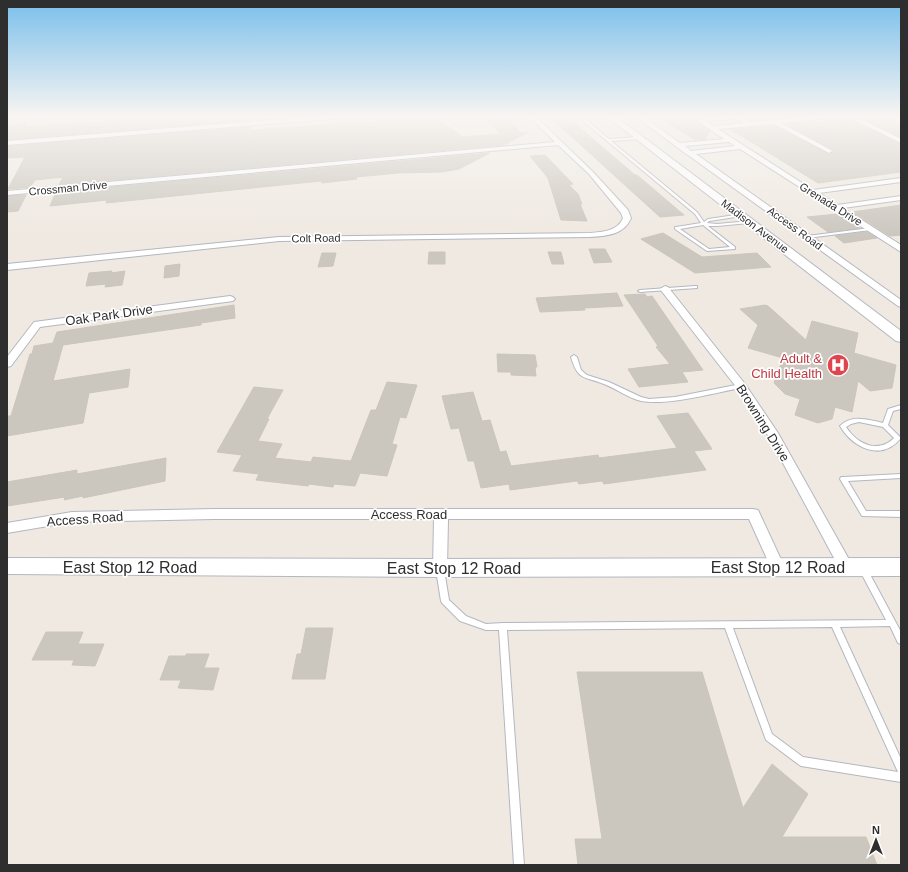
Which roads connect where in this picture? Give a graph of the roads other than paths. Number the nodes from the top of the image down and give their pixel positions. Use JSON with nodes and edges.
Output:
{"nodes":[{"id":1,"x":420,"y":156,"type":"edge"},
{"id":2,"x":573,"y":156,"type":"edge"},
{"id":3,"x":626,"y":156,"type":"edge"},
{"id":4,"x":663,"y":156,"type":"edge"},
{"id":5,"x":692,"y":156,"type":"edge"},
{"id":6,"x":755,"y":156,"type":"edge"},
{"id":7,"x":901,"y":180,"type":"edge"},
{"id":8,"x":811,"y":192,"type":"junction"},
{"id":9,"x":7,"y":193,"type":"edge"},
{"id":10,"x":901,"y":198,"type":"edge"},
{"id":11,"x":835,"y":206,"type":"junction"},
{"id":12,"x":745,"y":218,"type":"junction"},
{"id":13,"x":704,"y":224,"type":"junction"},
{"id":14,"x":870,"y":229,"type":"junction"},
{"id":15,"x":807,"y":238,"type":"junction"},
{"id":16,"x":901,"y":249,"type":"edge"},
{"id":17,"x":7,"y":268,"type":"edge"},
{"id":18,"x":695,"y":287,"type":"dead end"},
{"id":19,"x":665,"y":289,"type":"junction"},
{"id":20,"x":640,"y":291,"type":"dead end"},
{"id":21,"x":230,"y":299,"type":"dead end"},
{"id":22,"x":901,"y":304,"type":"edge"},
{"id":23,"x":901,"y":338,"type":"edge"},
{"id":24,"x":574,"y":357,"type":"dead end"},
{"id":25,"x":7,"y":364,"type":"edge"},
{"id":26,"x":741,"y":386,"type":"junction"},
{"id":27,"x":901,"y":407,"type":"edge"},
{"id":28,"x":885,"y":425,"type":"junction"},
{"id":29,"x":899,"y":439,"type":"edge"},
{"id":30,"x":901,"y":476,"type":"edge"},
{"id":31,"x":441,"y":514,"type":"junction"},
{"id":32,"x":901,"y":514,"type":"edge"},
{"id":33,"x":7,"y":528,"type":"edge"},
{"id":34,"x":7,"y":566,"type":"edge"},
{"id":35,"x":777,"y":566,"type":"junction"},
{"id":36,"x":854,"y":567,"type":"junction"},
{"id":37,"x":901,"y":567,"type":"edge"},
{"id":38,"x":440,"y":568,"type":"junction"},
{"id":39,"x":892,"y":623,"type":"junction"},
{"id":40,"x":834,"y":624,"type":"junction"},
{"id":41,"x":728,"y":625,"type":"junction"},
{"id":42,"x":503,"y":626,"type":"junction"},
{"id":43,"x":901,"y":640,"type":"edge"},
{"id":44,"x":901,"y":769,"type":"edge"},
{"id":45,"x":901,"y":777,"type":"edge"},
{"id":46,"x":518,"y":865,"type":"edge"}],
"edges":[{"from":1,"to":9,"type":"street","name":"Crossman Drive"},
{"from":2,"to":17,"type":"street","name":"Colt Road"},
{"from":3,"to":13,"type":"lane"},
{"from":4,"to":12,"type":"main road","name":"Madison Avenue"},
{"from":5,"to":15,"type":"street","name":"Access Road"},
{"from":6,"to":8,"type":"street","name":"Grenada Drive"},
{"from":7,"to":8,"type":"street"},
{"from":8,"to":11,"type":"street","name":"Grenada Drive"},
{"from":10,"to":11,"type":"street"},
{"from":11,"to":14,"type":"street","name":"Grenada Drive"},
{"from":12,"to":13,"type":"lane"},
{"from":12,"to":13,"type":"lane"},
{"from":12,"to":23,"type":"main road","name":"Madison Avenue"},
{"from":13,"to":13,"type":"lane"},
{"from":14,"to":15,"type":"lane"},
{"from":14,"to":16,"type":"street","name":"Grenada Drive"},
{"from":15,"to":22,"type":"street","name":"Access Road"},
{"from":18,"to":19,"type":"lane"},
{"from":19,"to":20,"type":"lane"},
{"from":19,"to":26,"type":"street","name":"Browning Drive"},
{"from":21,"to":25,"type":"street","name":"Oak Park Drive"},
{"from":24,"to":26,"type":"lane"},
{"from":26,"to":36,"type":"street","name":"Browning Drive"},
{"from":27,"to":28,"type":"lane"},
{"from":28,"to":29,"type":"lane"},
{"from":28,"to":29,"type":"lane"},
{"from":30,"to":32,"type":"lane"},
{"from":31,"to":33,"type":"street","name":"Access Road"},
{"from":31,"to":35,"type":"street","name":"Access Road"},
{"from":31,"to":38,"type":"street"},
{"from":34,"to":38,"type":"main road","name":"East Stop 12 Road"},
{"from":35,"to":36,"type":"main road","name":"East Stop 12 Road"},
{"from":35,"to":38,"type":"main road","name":"East Stop 12 Road"},
{"from":36,"to":37,"type":"main road","name":"East Stop 12 Road"},
{"from":36,"to":39,"type":"lane"},
{"from":38,"to":42,"type":"lane"},
{"from":39,"to":40,"type":"lane"},
{"from":39,"to":43,"type":"lane"},
{"from":40,"to":41,"type":"lane"},
{"from":40,"to":44,"type":"lane"},
{"from":41,"to":42,"type":"lane"},
{"from":41,"to":45,"type":"lane"},
{"from":42,"to":46,"type":"lane"}]}
